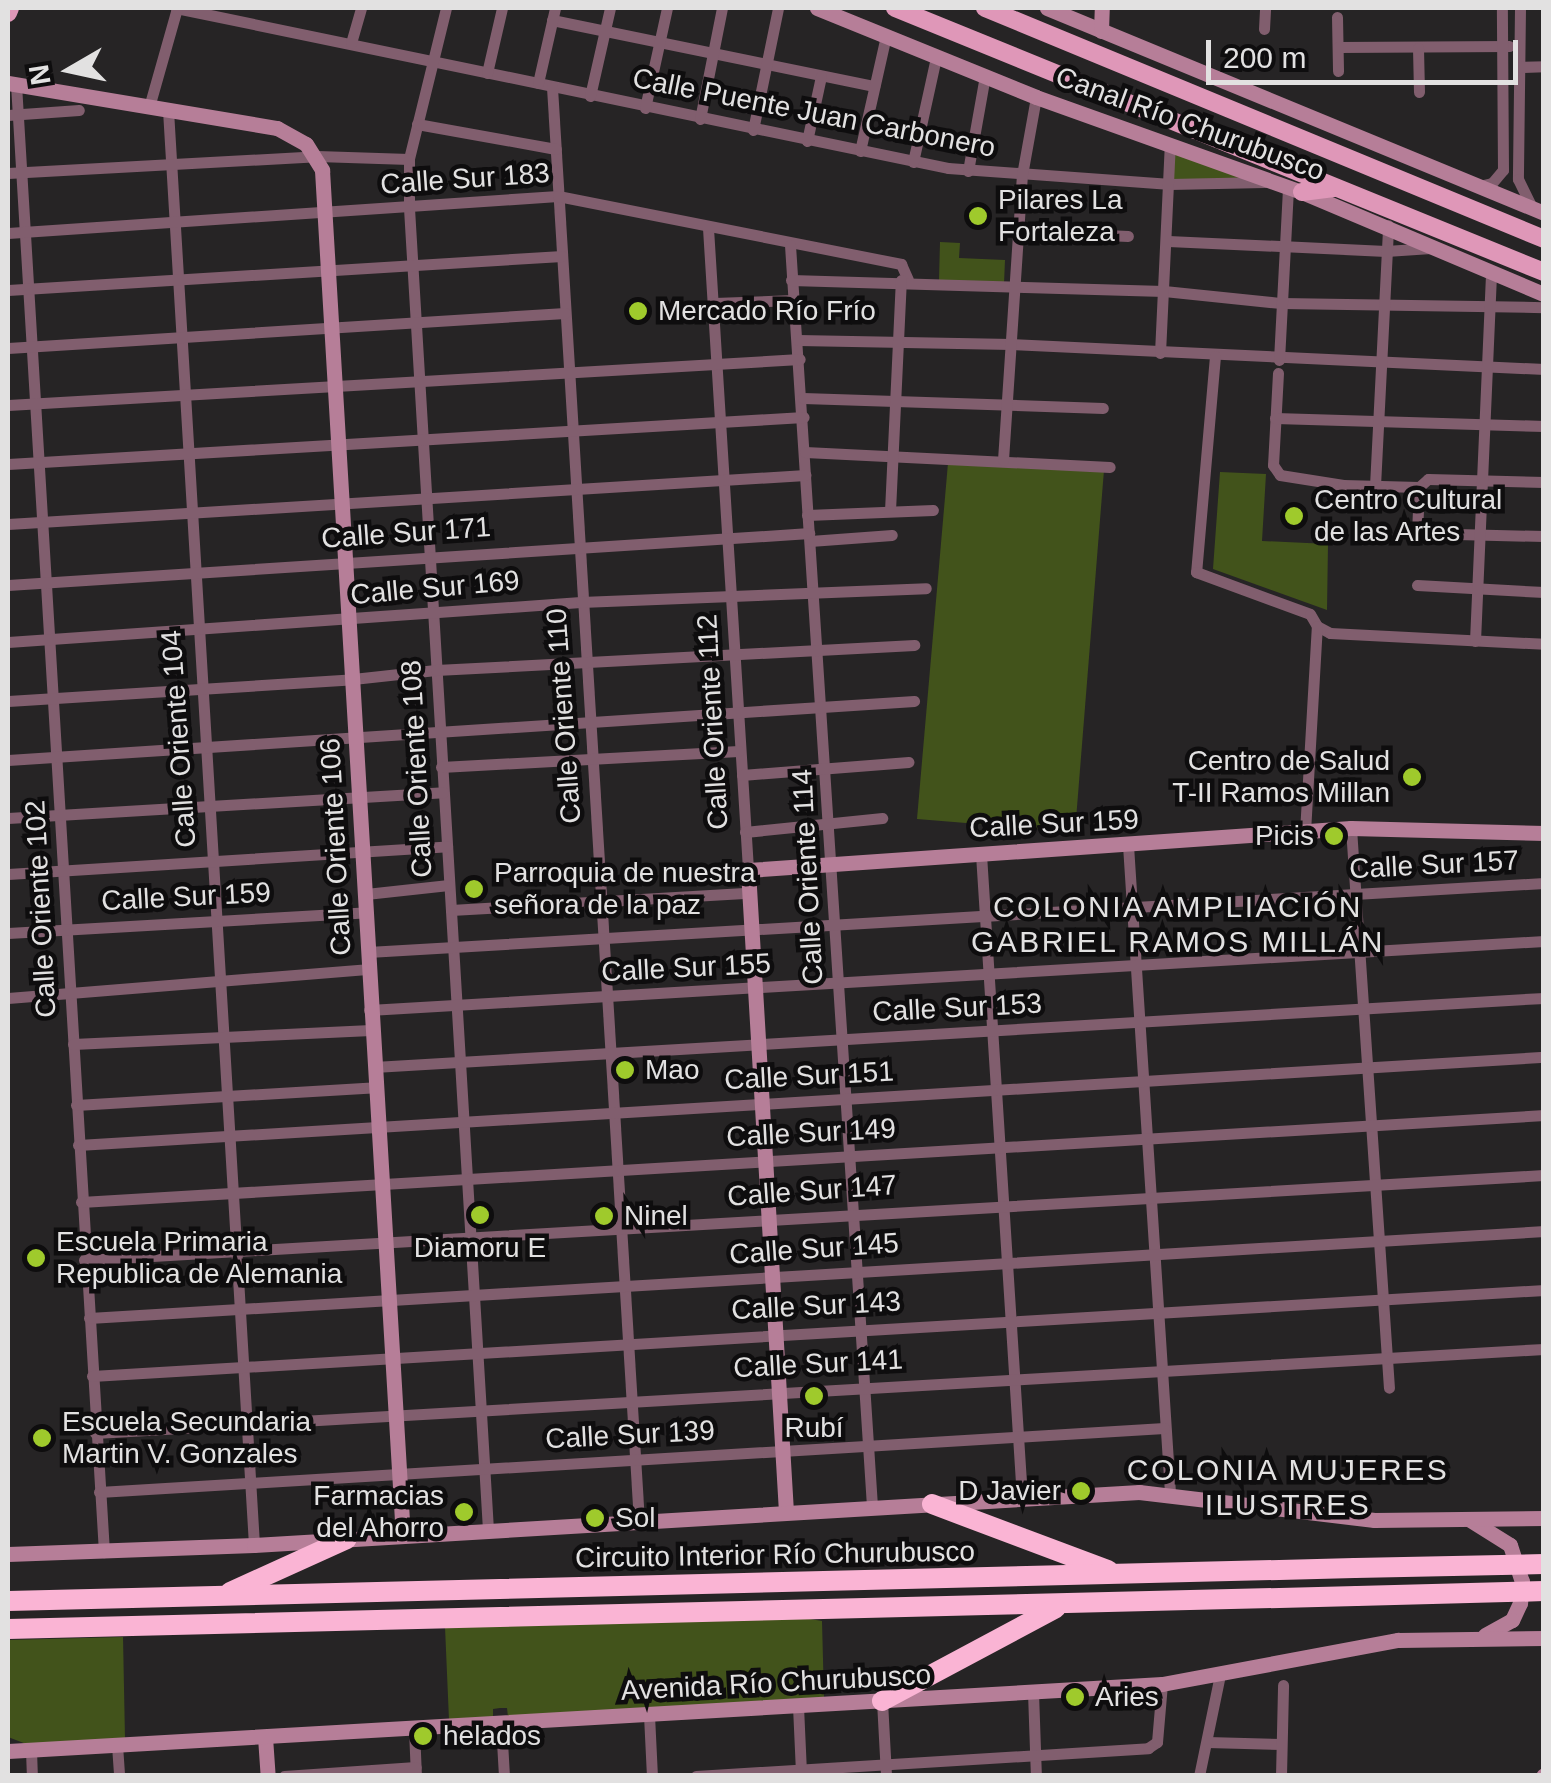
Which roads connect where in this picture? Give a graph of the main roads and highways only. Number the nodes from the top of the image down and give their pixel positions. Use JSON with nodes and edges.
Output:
{"nodes":[{"id":1,"x":894,"y":8,"type":"edge"},
{"id":2,"x":985,"y":8,"type":"edge"},
{"id":3,"x":1288,"y":188,"type":"road end"},
{"id":4,"x":1339,"y":188,"type":"junction"},
{"id":5,"x":1544,"y":239,"type":"edge"},
{"id":6,"x":1544,"y":272,"type":"edge"},
{"id":7,"x":932,"y":1504,"type":"road end"},
{"id":8,"x":346,"y":1539,"type":"road end"},
{"id":9,"x":1544,"y":1564,"type":"edge"},
{"id":10,"x":1119,"y":1574,"type":"junction"},
{"id":11,"x":1544,"y":1591,"type":"edge"},
{"id":12,"x":215,"y":1597,"type":"junction"},
{"id":13,"x":8,"y":1601,"type":"edge"},
{"id":14,"x":1072,"y":1602,"type":"junction"},
{"id":15,"x":8,"y":1629,"type":"edge"},
{"id":16,"x":882,"y":1702,"type":"road end"}],
"edges":[{"from":1,"to":4,"type":"main road","name":"Canal Río Churubusco"},
{"from":2,"to":5,"type":"main road","name":"Canal Río Churubusco"},
{"from":3,"to":4,"type":"main road"},
{"from":4,"to":6,"type":"main road","name":"Canal Río Churubusco"},
{"from":7,"to":10,"type":"highway"},
{"from":8,"to":12,"type":"highway"},
{"from":9,"to":10,"type":"highway","name":"Circuito Interior Río Churubusco","bridge":true},
{"from":10,"to":12,"type":"highway","name":"Circuito Interior Río Churubusco"},
{"from":11,"to":14,"type":"highway","name":"Circuito Interior Río Churubusco","bridge":true},
{"from":12,"to":13,"type":"highway","name":"Circuito Interior Río Churubusco"},
{"from":14,"to":15,"type":"highway","name":"Circuito Interior Río Churubusco"},
{"from":14,"to":16,"type":"highway"}]}
